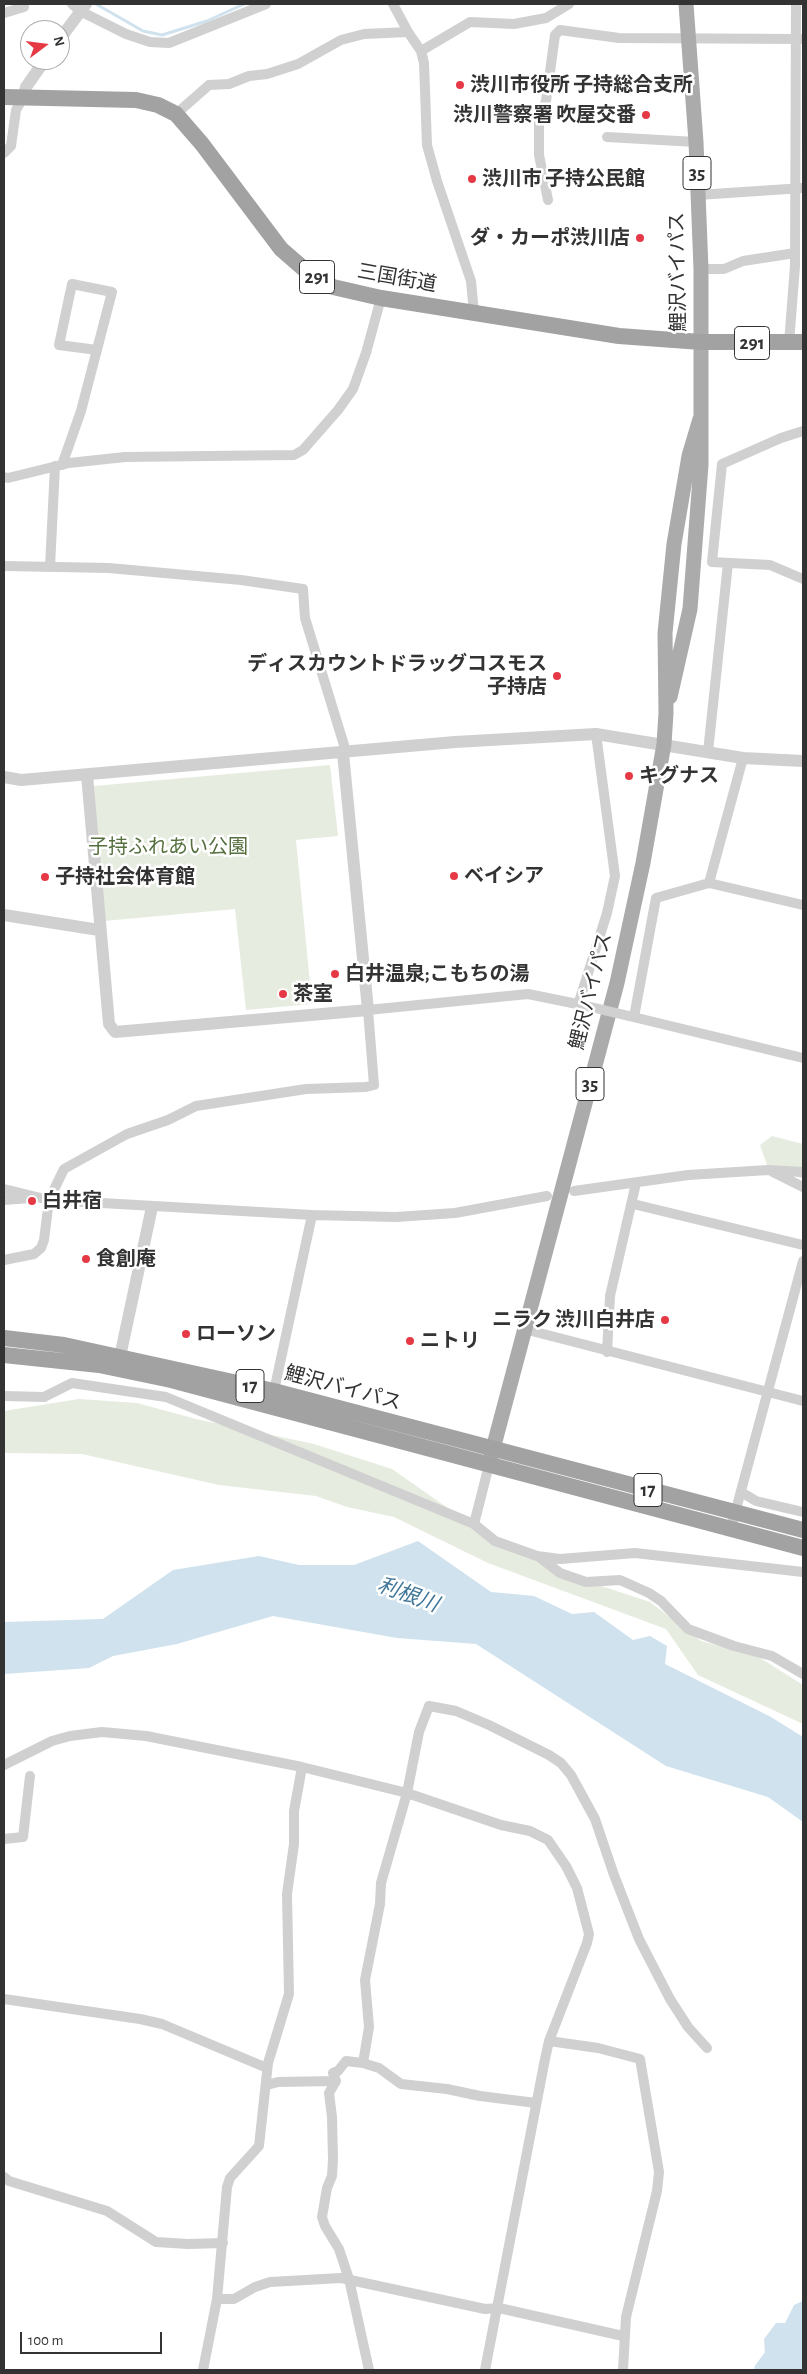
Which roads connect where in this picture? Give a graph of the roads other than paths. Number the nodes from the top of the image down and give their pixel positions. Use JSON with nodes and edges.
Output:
{"nodes":[{"id":1,"x":24,"y":4,"type":"edge"},
{"id":2,"x":266,"y":4,"type":"edge"},
{"id":3,"x":393,"y":4,"type":"edge"},
{"id":4,"x":569,"y":4,"type":"edge"},
{"id":5,"x":686,"y":4,"type":"edge"},
{"id":6,"x":796,"y":4,"type":"edge"},
{"id":7,"x":80,"y":6,"type":"edge"},
{"id":8,"x":4,"y":13,"type":"edge"},
{"id":9,"x":70,"y":22,"type":"edge"},
{"id":10,"x":408,"y":32,"type":"junction"},
{"id":11,"x":689,"y":38,"type":"junction"},
{"id":12,"x":799,"y":39,"type":"edge"},
{"id":13,"x":421,"y":51,"type":"junction"},
{"id":14,"x":38,"y":70,"type":"edge"},
{"id":15,"x":4,"y":97,"type":"edge"},
{"id":16,"x":23,"y":98,"type":"junction"},
{"id":17,"x":176,"y":114,"type":"junction"},
{"id":18,"x":607,"y":137,"type":"dead end"},
{"id":19,"x":696,"y":142,"type":"junction"},
{"id":20,"x":4,"y":154,"type":"edge"},
{"id":21,"x":799,"y":188,"type":"edge"},
{"id":22,"x":698,"y":195,"type":"junction"},
{"id":23,"x":548,"y":200,"type":"dead end"},
{"id":24,"x":795,"y":253,"type":"junction"},
{"id":25,"x":700,"y":269,"type":"junction"},
{"id":26,"x":380,"y":298,"type":"junction"},
{"id":27,"x":474,"y":314,"type":"junction"},
{"id":28,"x":701,"y":342,"type":"junction"},
{"id":29,"x":796,"y":343,"type":"edge"},
{"id":30,"x":97,"y":350,"type":"junction"},
{"id":31,"x":700,"y":419,"type":"junction"},
{"id":32,"x":803,"y":431,"type":"edge"},
{"id":33,"x":59,"y":466,"type":"junction"},
{"id":34,"x":4,"y":477,"type":"edge"},
{"id":35,"x":728,"y":563,"type":"junction"},
{"id":36,"x":4,"y":566,"type":"edge"},
{"id":37,"x":50,"y":567,"type":"junction"},
{"id":38,"x":803,"y":579,"type":"edge"},
{"id":39,"x":666,"y":713,"type":"junction"},
{"id":40,"x":596,"y":734,"type":"junction"},
{"id":41,"x":664,"y":744,"type":"junction"},
{"id":42,"x":708,"y":752,"type":"junction"},
{"id":43,"x":343,"y":753,"type":"junction"},
{"id":44,"x":743,"y":758,"type":"junction"},
{"id":45,"x":803,"y":761,"type":"edge"},
{"id":46,"x":87,"y":775,"type":"junction"},
{"id":47,"x":4,"y":777,"type":"edge"},
{"id":48,"x":709,"y":883,"type":"junction"},
{"id":49,"x":803,"y":905,"type":"edge"},
{"id":50,"x":4,"y":915,"type":"edge"},
{"id":51,"x":99,"y":930,"type":"junction"},
{"id":52,"x":580,"y":1005,"type":"junction"},
{"id":53,"x":368,"y":1010,"type":"junction"},
{"id":54,"x":631,"y":1017,"type":"junction"},
{"id":55,"x":803,"y":1058,"type":"edge"},
{"id":56,"x":768,"y":1170,"type":"junction"},
{"id":57,"x":803,"y":1172,"type":"edge"},
{"id":58,"x":636,"y":1183,"type":"junction"},
{"id":59,"x":803,"y":1187,"type":"edge"},
{"id":60,"x":4,"y":1189,"type":"edge"},
{"id":61,"x":574,"y":1191,"type":"dead end"},
{"id":62,"x":547,"y":1196,"type":"dead end"},
{"id":63,"x":36,"y":1197,"type":"junction"},
{"id":64,"x":4,"y":1200,"type":"edge"},
{"id":65,"x":49,"y":1200,"type":"junction"},
{"id":66,"x":633,"y":1204,"type":"junction"},
{"id":67,"x":152,"y":1207,"type":"junction"},
{"id":68,"x":312,"y":1215,"type":"junction"},
{"id":69,"x":803,"y":1245,"type":"edge"},
{"id":70,"x":4,"y":1260,"type":"edge"},
{"id":71,"x":803,"y":1261,"type":"edge"},
{"id":72,"x":524,"y":1329,"type":"junction"},
{"id":73,"x":4,"y":1338,"type":"edge"},
{"id":74,"x":607,"y":1352,"type":"junction"},
{"id":75,"x":4,"y":1355,"type":"edge"},
{"id":76,"x":119,"y":1363,"type":"junction"},
{"id":77,"x":274,"y":1391,"type":"junction"},
{"id":78,"x":767,"y":1392,"type":"junction"},
{"id":79,"x":4,"y":1396,"type":"edge"},
{"id":80,"x":803,"y":1401,"type":"edge"},
{"id":81,"x":491,"y":1457,"type":"junction"},
{"id":82,"x":741,"y":1492,"type":"junction"},
{"id":83,"x":803,"y":1512,"type":"edge"},
{"id":84,"x":733,"y":1520,"type":"junction"},
{"id":85,"x":474,"y":1524,"type":"junction"},
{"id":86,"x":803,"y":1530,"type":"edge"},
{"id":87,"x":803,"y":1548,"type":"edge"},
{"id":88,"x":537,"y":1556,"type":"junction"},
{"id":89,"x":803,"y":1572,"type":"edge"},
{"id":90,"x":803,"y":1674,"type":"edge"},
{"id":91,"x":4,"y":1765,"type":"edge"},
{"id":92,"x":302,"y":1767,"type":"junction"},
{"id":93,"x":30,"y":1776,"type":"dead end"},
{"id":94,"x":408,"y":1793,"type":"junction"},
{"id":95,"x":4,"y":1839,"type":"edge"},
{"id":96,"x":4,"y":1999,"type":"edge"},
{"id":97,"x":549,"y":2040,"type":"junction"},
{"id":98,"x":707,"y":2048,"type":"dead end"},
{"id":99,"x":363,"y":2063,"type":"junction"},
{"id":100,"x":267,"y":2068,"type":"junction"},
{"id":101,"x":336,"y":2081,"type":"junction"},
{"id":102,"x":267,"y":2085,"type":"junction"},
{"id":103,"x":536,"y":2103,"type":"junction"},
{"id":104,"x":4,"y":2178,"type":"edge"},
{"id":105,"x":223,"y":2243,"type":"junction"},
{"id":106,"x":349,"y":2279,"type":"junction"},
{"id":107,"x":217,"y":2299,"type":"junction"},
{"id":108,"x":499,"y":2308,"type":"junction"},
{"id":109,"x":624,"y":2336,"type":"junction"},
{"id":110,"x":203,"y":2370,"type":"edge"},
{"id":111,"x":369,"y":2370,"type":"edge"},
{"id":112,"x":485,"y":2370,"type":"edge"},
{"id":113,"x":623,"y":2370,"type":"edge"}],
"edges":[{"from":1,"to":8,"type":"street"},
{"from":2,"to":7,"type":"street"},
{"from":3,"to":10,"type":"street"},
{"from":4,"to":13,"type":"street"},
{"from":5,"to":11,"type":"main road","name":"鯉沢バイパス","number":"35"},
{"from":6,"to":12,"type":"street"},
{"from":7,"to":9,"type":"street"},
{"from":10,"to":13,"type":"street"},
{"from":10,"to":17,"type":"street"},
{"from":11,"to":12,"type":"street"},
{"from":11,"to":19,"type":"main road","name":"鯉沢バイパス","number":"35"},
{"from":11,"to":23,"type":"street"},
{"from":12,"to":21,"type":"street"},
{"from":13,"to":27,"type":"street"},
{"from":14,"to":16,"type":"street"},
{"from":15,"to":16,"type":"highway","name":"三国街道","number":"291"},
{"from":16,"to":17,"type":"highway","name":"三国街道","number":"291"},
{"from":16,"to":20,"type":"street"},
{"from":17,"to":26,"type":"highway","name":"三国街道","number":"291"},
{"from":18,"to":19,"type":"street"},
{"from":19,"to":22,"type":"main road","name":"鯉沢バイパス","number":"35"},
{"from":21,"to":22,"type":"street"},
{"from":21,"to":24,"type":"street"},
{"from":22,"to":25,"type":"main road","name":"鯉沢バイパス","number":"35"},
{"from":24,"to":25,"type":"street"},
{"from":24,"to":29,"type":"street"},
{"from":25,"to":28,"type":"main road","name":"鯉沢バイパス","number":"35"},
{"from":26,"to":27,"type":"highway","name":"三国街道","number":"291"},
{"from":26,"to":33,"type":"street"},
{"from":27,"to":28,"type":"highway","name":"三国街道","number":"291"},
{"from":28,"to":29,"type":"highway","name":"三国街道","number":"291"},
{"from":28,"to":31,"type":"main road","name":"鯉沢バイパス","number":"35"},
{"from":30,"to":30,"type":"street"},
{"from":30,"to":33,"type":"street"},
{"from":31,"to":39,"type":"main road","name":"鯉沢バイパス","number":"35"},
{"from":31,"to":39,"type":"main road","name":"鯉沢バイパス","number":"35"},
{"from":32,"to":35,"type":"street"},
{"from":33,"to":34,"type":"street"},
{"from":33,"to":37,"type":"street"},
{"from":35,"to":38,"type":"street"},
{"from":35,"to":42,"type":"street"},
{"from":36,"to":37,"type":"street"},
{"from":37,"to":43,"type":"street"},
{"from":39,"to":41,"type":"main road","name":"鯉沢バイパス","number":"35"},
{"from":40,"to":41,"type":"street"},
{"from":40,"to":43,"type":"street"},
{"from":40,"to":52,"type":"street"},
{"from":41,"to":42,"type":"street"},
{"from":41,"to":72,"type":"main road","name":"鯉沢バイパス","number":"35"},
{"from":42,"to":44,"type":"street"},
{"from":43,"to":46,"type":"street"},
{"from":43,"to":53,"type":"street"},
{"from":44,"to":45,"type":"street"},
{"from":44,"to":48,"type":"street"},
{"from":46,"to":47,"type":"street"},
{"from":46,"to":51,"type":"street"},
{"from":48,"to":49,"type":"street"},
{"from":48,"to":54,"type":"street"},
{"from":50,"to":51,"type":"street"},
{"from":51,"to":53,"type":"street"},
{"from":52,"to":53,"type":"street"},
{"from":52,"to":54,"type":"street","bridge":true},
{"from":53,"to":65,"type":"street"},
{"from":54,"to":55,"type":"street"},
{"from":56,"to":57,"type":"street"},
{"from":56,"to":58,"type":"street"},
{"from":56,"to":59,"type":"street"},
{"from":58,"to":61,"type":"street"},
{"from":58,"to":66,"type":"street"},
{"from":60,"to":63,"type":"street"},
{"from":62,"to":68,"type":"street"},
{"from":63,"to":64,"type":"street"},
{"from":63,"to":65,"type":"street"},
{"from":65,"to":67,"type":"street"},
{"from":65,"to":70,"type":"street"},
{"from":66,"to":69,"type":"street"},
{"from":66,"to":74,"type":"street"},
{"from":67,"to":68,"type":"street"},
{"from":67,"to":76,"type":"street"},
{"from":68,"to":77,"type":"street"},
{"from":71,"to":78,"type":"street"},
{"from":72,"to":74,"type":"street"},
{"from":72,"to":81,"type":"main road","name":"鯉沢バイパス","number":"35"},
{"from":73,"to":76,"type":"highway","name":"鯉沢バイパス","number":"17"},
{"from":74,"to":78,"type":"street"},
{"from":75,"to":76,"type":"highway","name":"鯉沢バイパス","number":"17"},
{"from":76,"to":77,"type":"highway","name":"鯉沢バイパス","number":"17"},
{"from":76,"to":81,"type":"highway","name":"鯉沢バイパス","number":"17"},
{"from":77,"to":81,"type":"highway","name":"鯉沢バイパス","number":"17"},
{"from":78,"to":80,"type":"street"},
{"from":78,"to":82,"type":"street"},
{"from":79,"to":85,"type":"street"},
{"from":81,"to":84,"type":"highway","name":"鯉沢バイパス","number":"17"},
{"from":81,"to":85,"type":"street"},
{"from":82,"to":83,"type":"street"},
{"from":82,"to":84,"type":"street"},
{"from":84,"to":86,"type":"highway","name":"鯉沢バイパス","number":"17"},
{"from":84,"to":87,"type":"highway","name":"鯉沢バイパス","number":"17"},
{"from":85,"to":88,"type":"street"},
{"from":88,"to":89,"type":"street"},
{"from":88,"to":90,"type":"street"},
{"from":91,"to":92,"type":"street"},
{"from":92,"to":94,"type":"street"},
{"from":92,"to":100,"type":"street"},
{"from":93,"to":95,"type":"street"},
{"from":94,"to":97,"type":"street"},
{"from":94,"to":98,"type":"street"},
{"from":94,"to":99,"type":"street"},
{"from":96,"to":100,"type":"street"},
{"from":97,"to":103,"type":"street"},
{"from":97,"to":109,"type":"street"},
{"from":99,"to":101,"type":"street"},
{"from":99,"to":103,"type":"street"},
{"from":100,"to":102,"type":"street"},
{"from":101,"to":102,"type":"street"},
{"from":101,"to":106,"type":"street"},
{"from":102,"to":105,"type":"street"},
{"from":103,"to":108,"type":"street"},
{"from":104,"to":105,"type":"street"},
{"from":105,"to":107,"type":"street"},
{"from":106,"to":107,"type":"street"},
{"from":106,"to":108,"type":"street"},
{"from":106,"to":111,"type":"street"},
{"from":107,"to":110,"type":"street"},
{"from":108,"to":109,"type":"street"},
{"from":108,"to":112,"type":"street"},
{"from":109,"to":113,"type":"street"}]}
